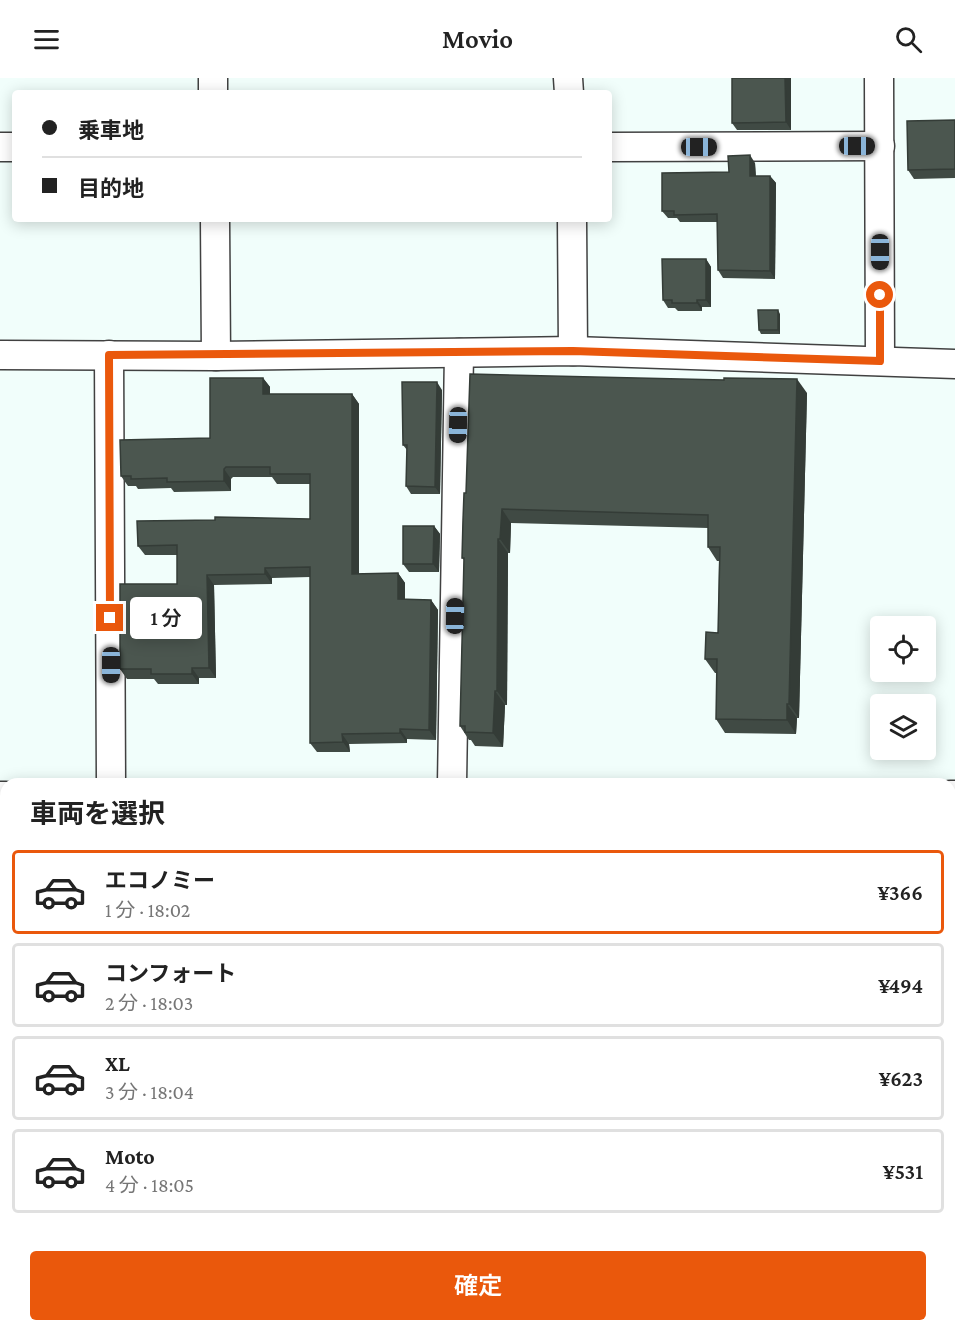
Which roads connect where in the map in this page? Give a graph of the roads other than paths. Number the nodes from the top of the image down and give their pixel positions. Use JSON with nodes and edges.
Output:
{"nodes":[{"id":1,"x":879,"y":78,"type":"edge"},
{"id":2,"x":880,"y":146,"type":"junction"},
{"id":3,"x":612,"y":147,"type":"edge"},
{"id":4,"x":215,"y":222,"type":"edge"},
{"id":5,"x":572,"y":222,"type":"edge"},
{"id":6,"x":573,"y":351,"type":"junction"},
{"id":7,"x":459,"y":353,"type":"junction"},
{"id":8,"x":0,"y":355,"type":"edge"},
{"id":9,"x":109,"y":355,"type":"junction"},
{"id":10,"x":216,"y":356,"type":"junction"},
{"id":11,"x":880,"y":361,"type":"junction"},
{"id":12,"x":955,"y":364,"type":"edge"},
{"id":13,"x":111,"y":778,"type":"edge"},
{"id":14,"x":452,"y":778,"type":"edge"}],
"edges":[{"from":1,"to":2,"type":"street"},
{"from":2,"to":3,"type":"street"},
{"from":2,"to":11,"type":"street"},
{"from":4,"to":10,"type":"street"},
{"from":5,"to":6,"type":"street"},
{"from":6,"to":7,"type":"street"},
{"from":6,"to":11,"type":"street"},
{"from":7,"to":10,"type":"street"},
{"from":7,"to":14,"type":"street"},
{"from":8,"to":9,"type":"street"},
{"from":9,"to":10,"type":"street"},
{"from":9,"to":13,"type":"street"},
{"from":11,"to":12,"type":"street"}]}
